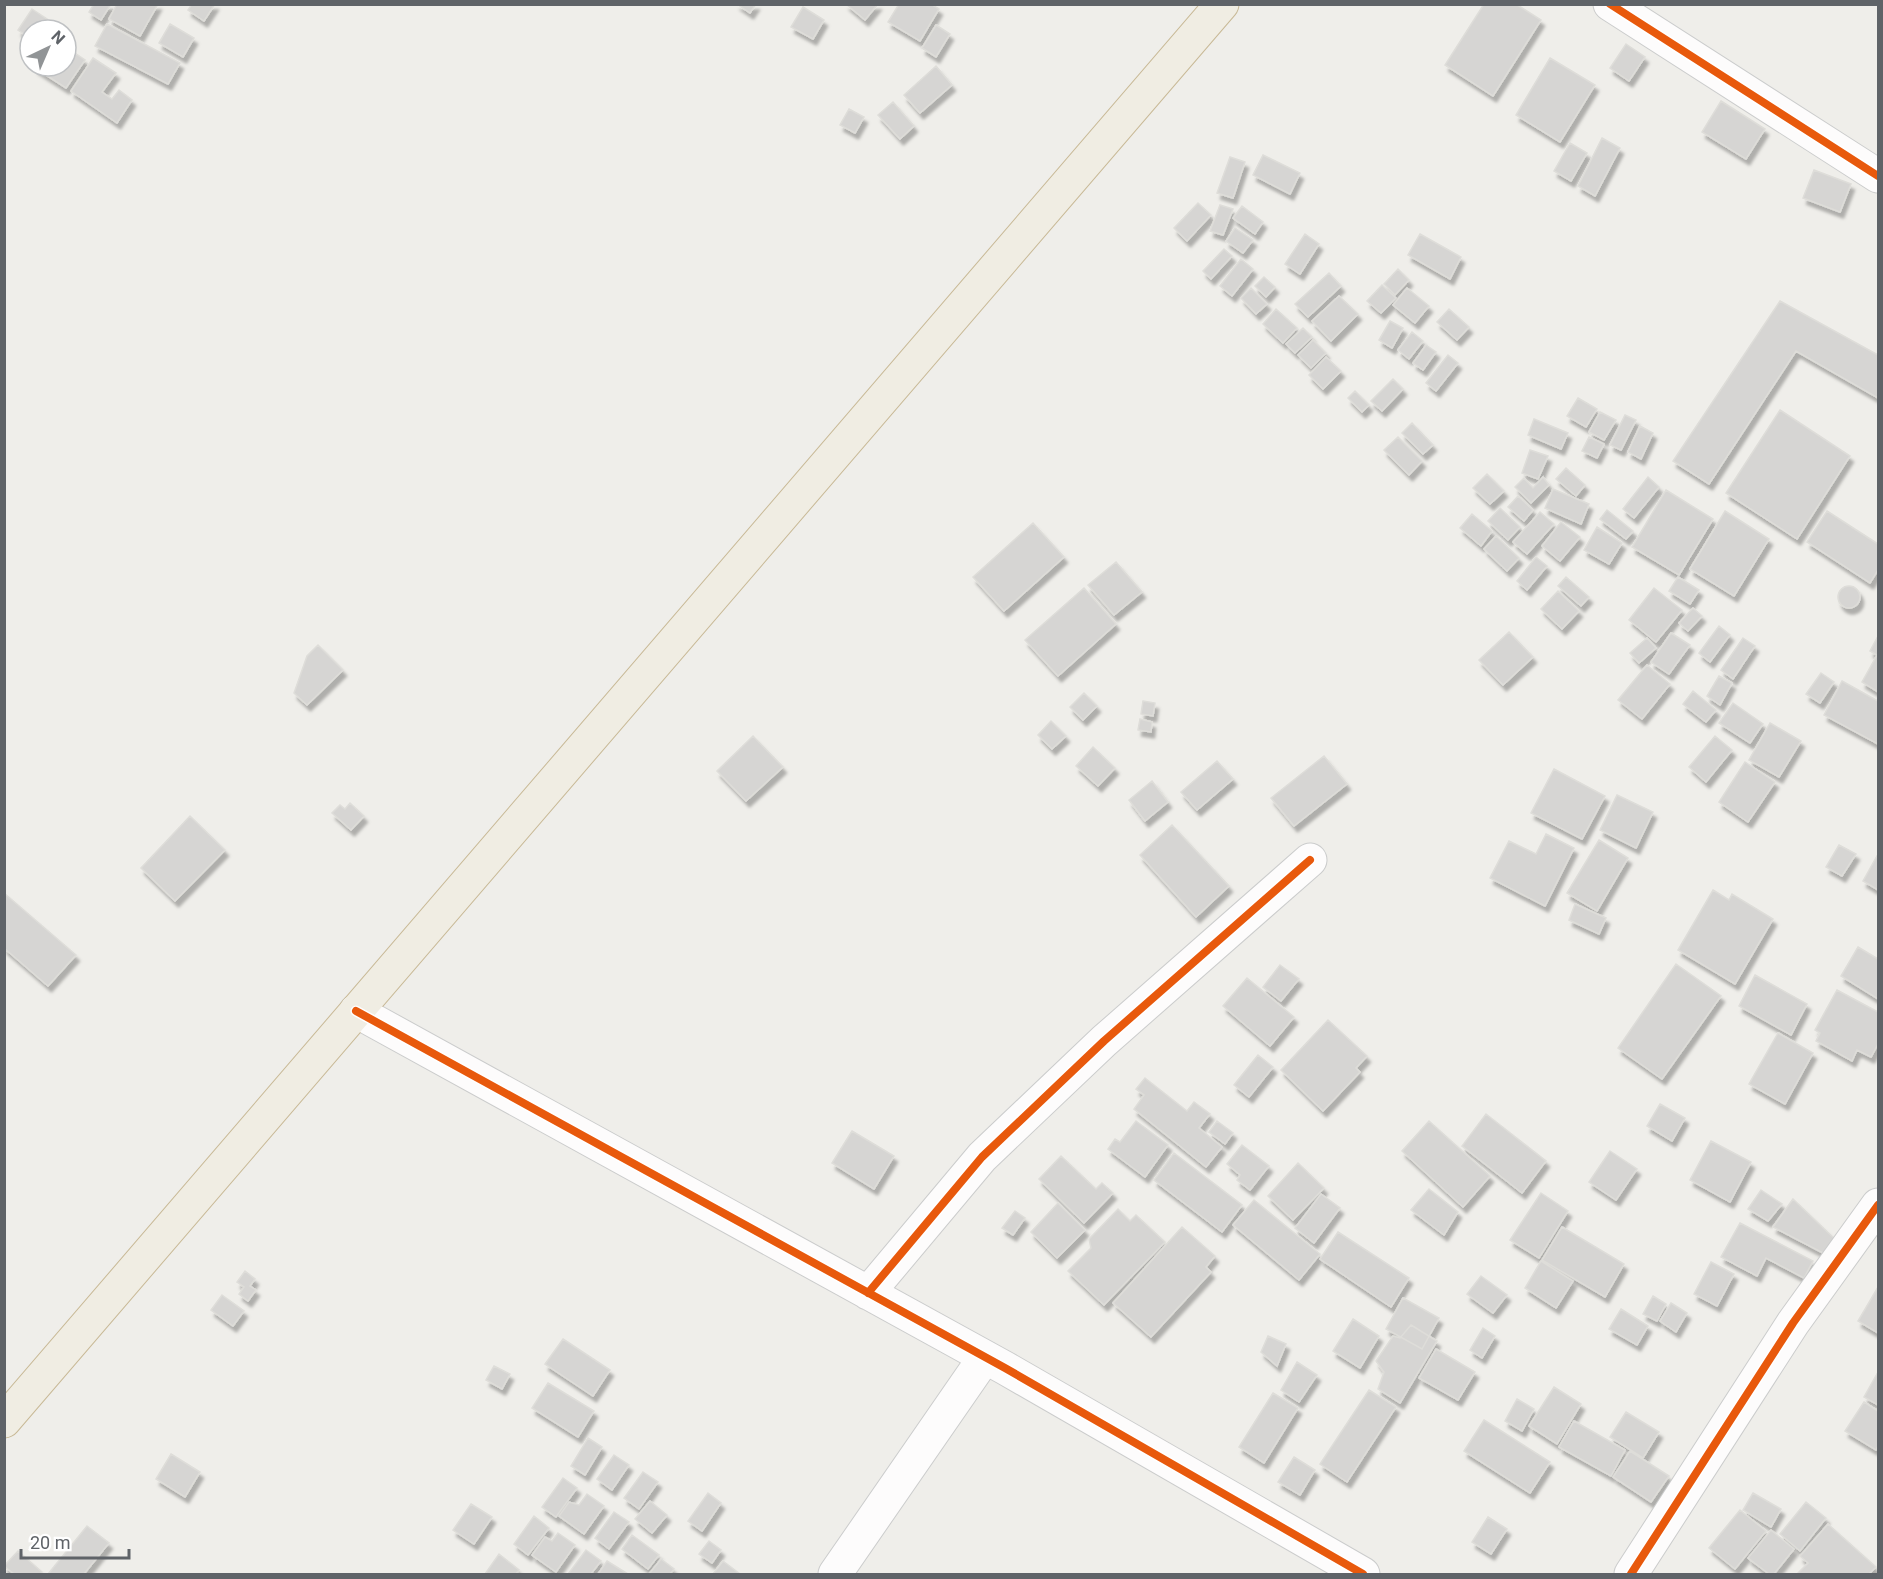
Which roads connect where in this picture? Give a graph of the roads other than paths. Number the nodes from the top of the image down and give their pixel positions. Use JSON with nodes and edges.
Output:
{"nodes":[{"id":1,"x":1222,"y":4,"type":"edge"},
{"id":2,"x":1610,"y":4,"type":"edge"},
{"id":3,"x":1878,"y":176,"type":"edge"},
{"id":4,"x":1310,"y":860,"type":"dead end"},
{"id":5,"x":356,"y":1011,"type":"junction"},
{"id":6,"x":1878,"y":1204,"type":"edge"},
{"id":7,"x":868,"y":1293,"type":"junction"},
{"id":8,"x":985,"y":1357,"type":"junction"},
{"id":9,"x":9,"y":1407,"type":"edge"},
{"id":10,"x":835,"y":1575,"type":"edge"},
{"id":11,"x":1363,"y":1575,"type":"edge"},
{"id":12,"x":1631,"y":1575,"type":"edge"}],
"edges":[{"from":1,"to":5,"type":"highway"},
{"from":2,"to":3,"type":"street"},
{"from":4,"to":7,"type":"street"},
{"from":5,"to":7,"type":"street"},
{"from":5,"to":9,"type":"highway"},
{"from":6,"to":12,"type":"street"},
{"from":7,"to":8,"type":"street"},
{"from":8,"to":10,"type":"street"},
{"from":8,"to":11,"type":"street"}]}
